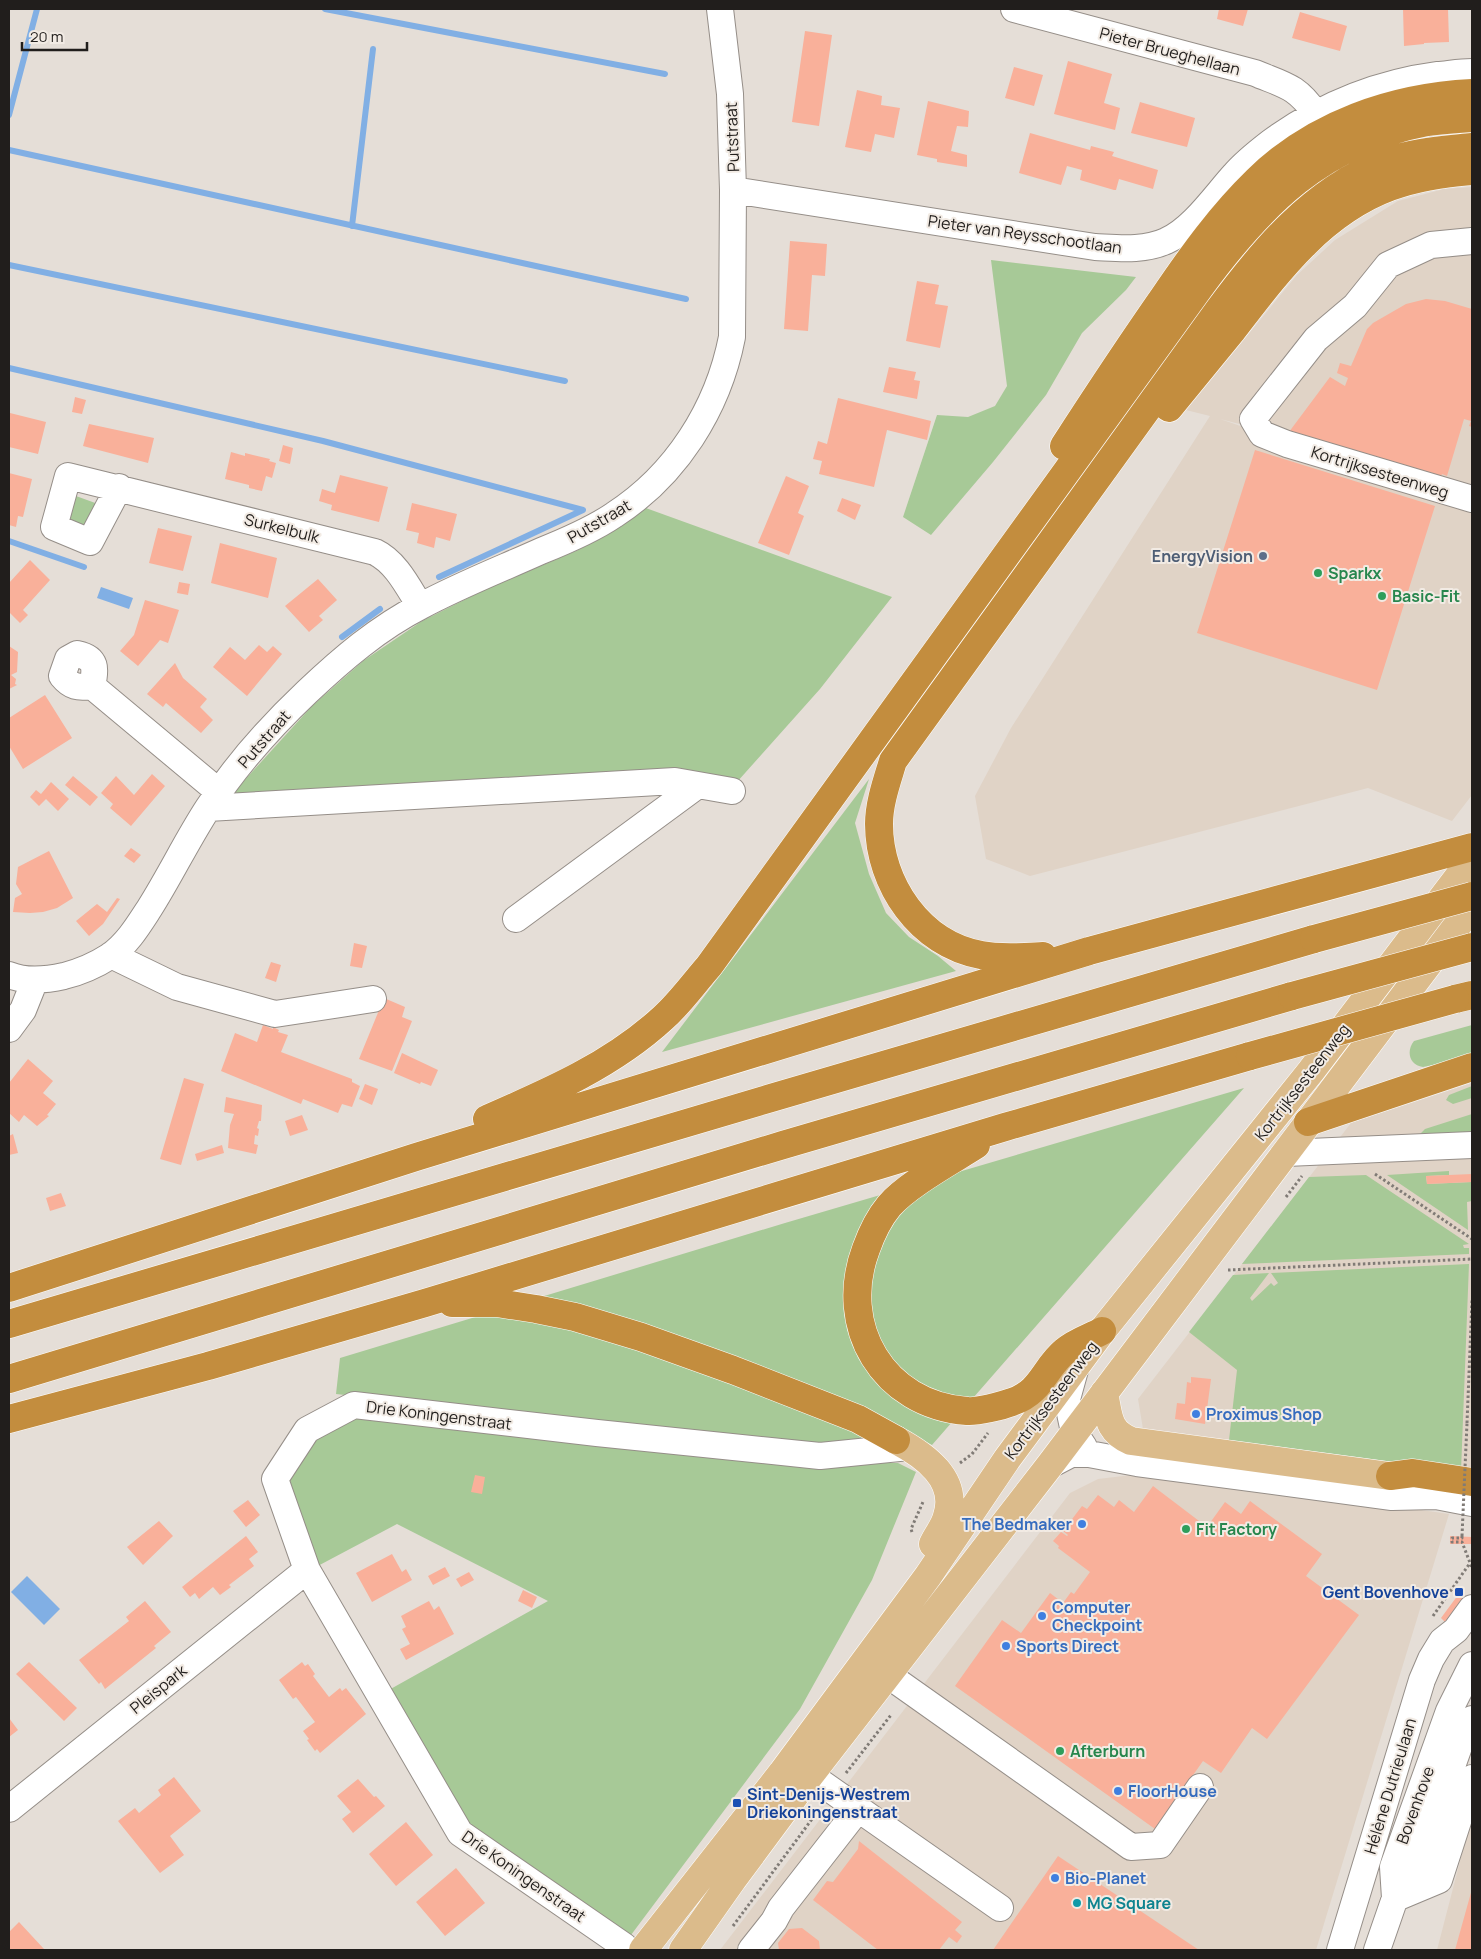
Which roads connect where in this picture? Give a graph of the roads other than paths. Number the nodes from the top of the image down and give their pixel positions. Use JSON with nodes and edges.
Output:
{"nodes":[{"id":1,"x":720,"y":9,"type":"edge"},
{"id":2,"x":1014,"y":9,"type":"edge"},
{"id":3,"x":1472,"y":72,"type":"edge"},
{"id":4,"x":1472,"y":93,"type":"edge"},
{"id":5,"x":1315,"y":113,"type":"junction"},
{"id":6,"x":1472,"y":118,"type":"edge"},
{"id":7,"x":1472,"y":147,"type":"edge"},
{"id":8,"x":1472,"y":171,"type":"edge"},
{"id":9,"x":734,"y":190,"type":"junction"},
{"id":10,"x":1472,"y":241,"type":"edge"},
{"id":11,"x":1102,"y":471,"type":"junction"},
{"id":12,"x":119,"y":487,"type":"dead end"},
{"id":13,"x":1472,"y":499,"type":"edge"},
{"id":14,"x":1017,"y":542,"type":"junction"},
{"id":15,"x":420,"y":606,"type":"junction"},
{"id":16,"x":92,"y":686,"type":"dead end"},
{"id":17,"x":698,"y":785,"type":"junction"},
{"id":18,"x":732,"y":792,"type":"dead end"},
{"id":19,"x":214,"y":800,"type":"junction"},
{"id":20,"x":1472,"y":847,"type":"edge"},
{"id":21,"x":1472,"y":858,"type":"edge"},
{"id":22,"x":1472,"y":896,"type":"edge"},
{"id":23,"x":1472,"y":906,"type":"edge"},
{"id":24,"x":516,"y":919,"type":"dead end"},
{"id":25,"x":1472,"y":947,"type":"edge"},
{"id":26,"x":1089,"y":951,"type":"junction"},
{"id":27,"x":111,"y":955,"type":"junction"},
{"id":28,"x":9,"y":975,"type":"edge"},
{"id":29,"x":34,"y":980,"type":"junction"},
{"id":30,"x":1464,"y":997,"type":"edge"},
{"id":31,"x":374,"y":999,"type":"dead end"},
{"id":32,"x":9,"y":1029,"type":"edge"},
{"id":33,"x":1472,"y":1067,"type":"edge"},
{"id":34,"x":1308,"y":1122,"type":"junction"},
{"id":35,"x":1005,"y":1127,"type":"junction"},
{"id":36,"x":1472,"y":1145,"type":"edge"},
{"id":37,"x":1286,"y":1153,"type":"junction"},
{"id":38,"x":416,"y":1157,"type":"junction"},
{"id":39,"x":9,"y":1288,"type":"edge"},
{"id":40,"x":425,"y":1303,"type":"junction"},
{"id":41,"x":9,"y":1324,"type":"edge"},
{"id":42,"x":1102,"y":1331,"type":"junction"},
{"id":43,"x":1075,"y":1370,"type":"junction"},
{"id":44,"x":9,"y":1379,"type":"edge"},
{"id":45,"x":1104,"y":1393,"type":"junction"},
{"id":46,"x":9,"y":1418,"type":"edge"},
{"id":47,"x":902,"y":1443,"type":"junction"},
{"id":48,"x":1082,"y":1443,"type":"junction"},
{"id":49,"x":1390,"y":1476,"type":"junction"},
{"id":50,"x":1472,"y":1482,"type":"edge"},
{"id":51,"x":1436,"y":1496,"type":"junction"},
{"id":52,"x":1472,"y":1503,"type":"edge"},
{"id":53,"x":307,"y":1570,"type":"junction"},
{"id":54,"x":928,"y":1576,"type":"junction"},
{"id":55,"x":1472,"y":1608,"type":"edge"},
{"id":56,"x":1456,"y":1630,"type":"junction"},
{"id":57,"x":1472,"y":1665,"type":"edge"},
{"id":58,"x":888,"y":1675,"type":"junction"},
{"id":59,"x":1472,"y":1719,"type":"edge"},
{"id":60,"x":810,"y":1775,"type":"junction"},
{"id":61,"x":1472,"y":1778,"type":"edge"},
{"id":62,"x":1200,"y":1787,"type":"dead end"},
{"id":63,"x":9,"y":1808,"type":"edge"},
{"id":64,"x":859,"y":1808,"type":"junction"},
{"id":65,"x":1414,"y":1808,"type":"junction"},
{"id":66,"x":1396,"y":1898,"type":"junction"},
{"id":67,"x":1000,"y":1908,"type":"dead end"},
{"id":68,"x":627,"y":1950,"type":"edge"},
{"id":69,"x":643,"y":1950,"type":"edge"},
{"id":70,"x":683,"y":1950,"type":"edge"},
{"id":71,"x":751,"y":1950,"type":"edge"},
{"id":72,"x":1340,"y":1950,"type":"edge"},
{"id":73,"x":1377,"y":1950,"type":"edge"}],
"edges":[{"from":1,"to":9,"type":"street","name":"Putstraat"},
{"from":2,"to":5,"type":"street","name":"Pieter Brueghellaan"},
{"from":3,"to":5,"type":"street","name":"Pieter van Reysschootlaan"},
{"from":4,"to":14,"type":"highway"},
{"from":5,"to":9,"type":"street","name":"Pieter van Reysschootlaan"},
{"from":6,"to":14,"type":"highway"},
{"from":7,"to":11,"type":"highway"},
{"from":8,"to":11,"type":"highway"},
{"from":9,"to":15,"type":"street","name":"Putstraat"},
{"from":10,"to":13,"type":"street","name":"Kortrijksesteenweg"},
{"from":11,"to":26,"type":"highway"},
{"from":12,"to":15,"type":"street","name":"Surkelbulk"},
{"from":14,"to":38,"type":"highway"},
{"from":15,"to":19,"type":"street","name":"Putstraat"},
{"from":16,"to":19,"type":"street"},
{"from":17,"to":18,"type":"street"},
{"from":17,"to":19,"type":"street"},
{"from":17,"to":24,"type":"street"},
{"from":19,"to":27,"type":"street","name":"Putstraat"},
{"from":20,"to":26,"type":"highway"},
{"from":21,"to":42,"type":"main road","name":"Kortrijksesteenweg"},
{"from":22,"to":41,"type":"highway","bridge":true},
{"from":23,"to":34,"type":"main road","name":"Kortrijksesteenweg"},
{"from":25,"to":44,"type":"highway","bridge":true},
{"from":26,"to":38,"type":"highway"},
{"from":27,"to":29,"type":"street","name":"Putstraat"},
{"from":27,"to":31,"type":"street"},
{"from":28,"to":29,"type":"street","name":"Putstraat"},
{"from":29,"to":32,"type":"street"},
{"from":30,"to":35,"type":"highway","bridge":true},
{"from":33,"to":34,"type":"highway"},
{"from":34,"to":37,"type":"main road","name":"Kortrijksesteenweg"},
{"from":35,"to":40,"type":"highway"},
{"from":35,"to":42,"type":"highway"},
{"from":36,"to":37,"type":"street"},
{"from":37,"to":45,"type":"main road","name":"Kortrijksesteenweg"},
{"from":38,"to":39,"type":"highway"},
{"from":40,"to":46,"type":"highway"},
{"from":40,"to":47,"type":"highway"},
{"from":42,"to":43,"type":"main road","name":"Kortrijksesteenweg"},
{"from":43,"to":48,"type":"street"},
{"from":43,"to":54,"type":"main road","name":"Kortrijksesteenweg"},
{"from":45,"to":48,"type":"main road","name":"Kortrijksesteenweg"},
{"from":45,"to":49,"type":"main road"},
{"from":47,"to":53,"type":"street","name":"Drie Koningenstraat"},
{"from":47,"to":54,"type":"main road"},
{"from":48,"to":51,"type":"street"},
{"from":48,"to":58,"type":"main road","name":"Kortrijksesteenweg"},
{"from":49,"to":50,"type":"highway"},
{"from":49,"to":51,"type":"street"},
{"from":51,"to":52,"type":"street"},
{"from":53,"to":63,"type":"street","name":"Pleispark"},
{"from":53,"to":68,"type":"street","name":"Drie Koningenstraat"},
{"from":54,"to":69,"type":"main road","name":"Kortrijksesteenweg"},
{"from":55,"to":56,"type":"street","name":"Hélène Dutrieulaan"},
{"from":56,"to":65,"type":"street","name":"Hélène Dutrieulaan"},
{"from":56,"to":72,"type":"street","name":"Hélène Dutrieulaan"},
{"from":57,"to":65,"type":"street","name":"Bovenhove"},
{"from":58,"to":60,"type":"main road","name":"Kortrijksesteenweg"},
{"from":58,"to":62,"type":"street"},
{"from":59,"to":66,"type":"street"},
{"from":60,"to":64,"type":"street"},
{"from":60,"to":70,"type":"main road","name":"Kortrijksesteenweg"},
{"from":61,"to":66,"type":"street"},
{"from":64,"to":67,"type":"street"},
{"from":64,"to":71,"type":"street"},
{"from":65,"to":66,"type":"street","name":"Bovenhove"},
{"from":66,"to":73,"type":"street","name":"Bovenhove"}]}
